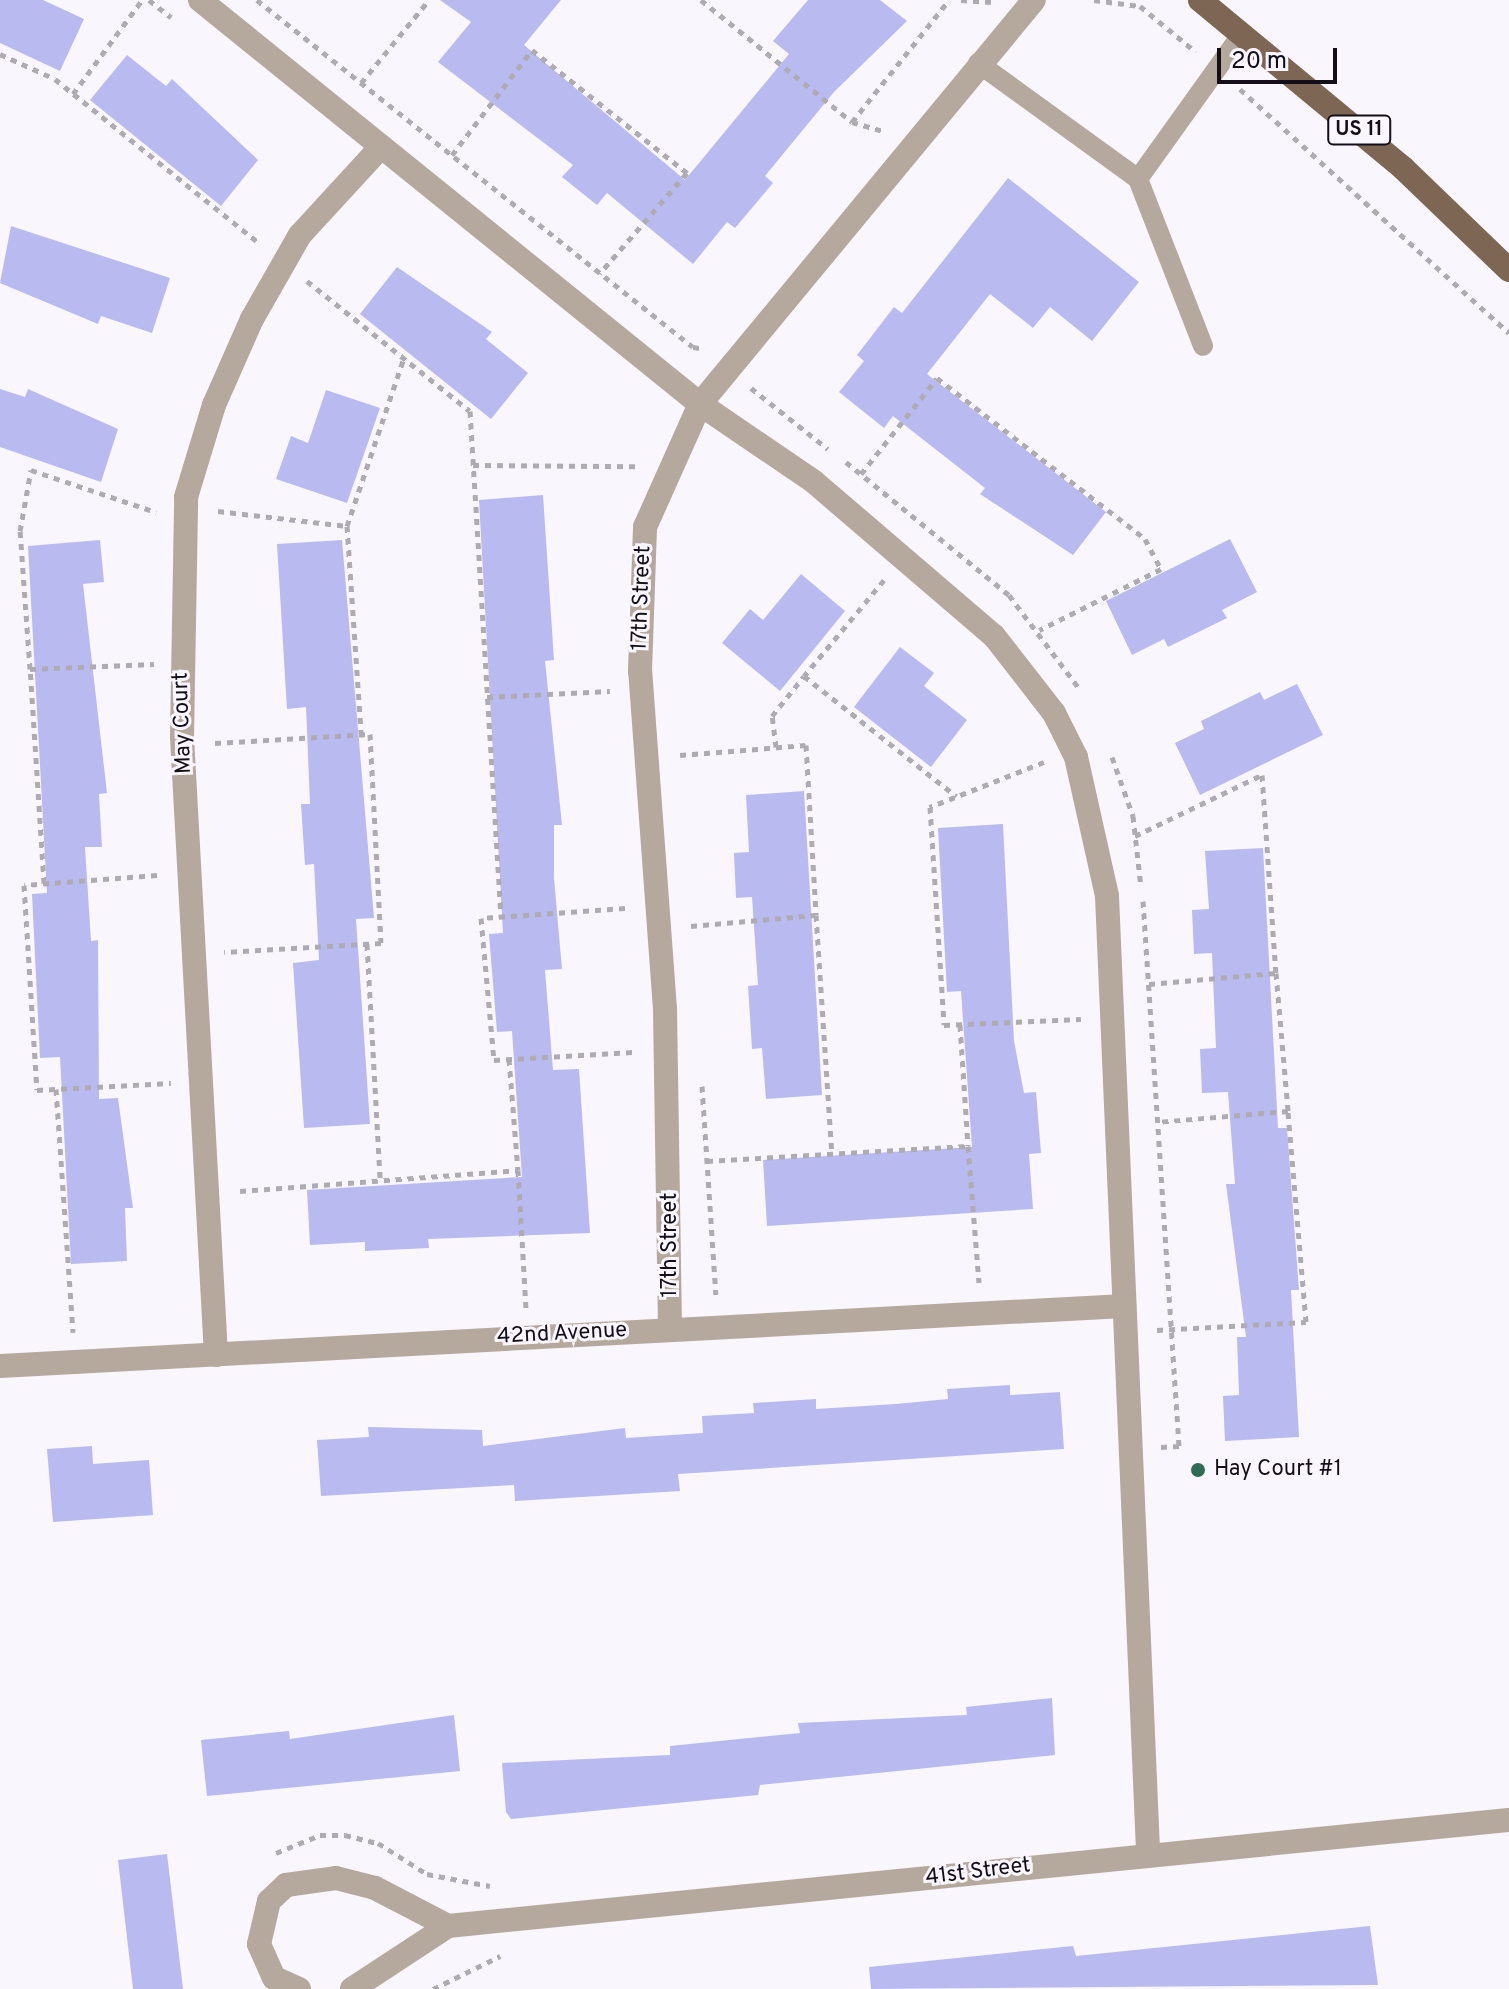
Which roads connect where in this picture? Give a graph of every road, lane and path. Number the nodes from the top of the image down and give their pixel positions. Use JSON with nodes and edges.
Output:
{"nodes":[{"id":1,"x":142,"y":0,"type":"edge"},
{"id":2,"x":200,"y":0,"type":"edge"},
{"id":3,"x":257,"y":0,"type":"edge"},
{"id":4,"x":429,"y":0,"type":"edge"},
{"id":5,"x":701,"y":0,"type":"edge"},
{"id":6,"x":949,"y":0,"type":"edge"},
{"id":7,"x":961,"y":0,"type":"edge"},
{"id":8,"x":997,"y":0,"type":"edge"},
{"id":9,"x":1034,"y":0,"type":"edge"},
{"id":10,"x":1094,"y":0,"type":"edge"},
{"id":11,"x":1200,"y":0,"type":"edge"},
{"id":12,"x":1242,"y":34,"type":"junction"},
{"id":13,"x":0,"y":54,"type":"edge"},
{"id":14,"x":978,"y":63,"type":"junction"},
{"id":15,"x":1216,"y":68,"type":"junction"},
{"id":16,"x":361,"y":83,"type":"junction"},
{"id":17,"x":73,"y":94,"type":"junction"},
{"id":18,"x":852,"y":122,"type":"junction"},
{"id":19,"x":381,"y":147,"type":"junction"},
{"id":20,"x":878,"y":147,"type":"dead end"},
{"id":21,"x":452,"y":155,"type":"junction"},
{"id":22,"x":1138,"y":179,"type":"junction"},
{"id":23,"x":284,"y":263,"type":"junction"},
{"id":24,"x":1509,"y":270,"type":"edge"},
{"id":25,"x":600,"y":273,"type":"junction"},
{"id":26,"x":1509,"y":333,"type":"edge"},
{"id":27,"x":1203,"y":346,"type":"dead end"},
{"id":28,"x":712,"y":347,"type":"dead end"},
{"id":29,"x":704,"y":350,"type":"junction"},
{"id":30,"x":404,"y":358,"type":"junction"},
{"id":31,"x":729,"y":370,"type":"junction"},
{"id":32,"x":768,"y":401,"type":"junction"},
{"id":33,"x":700,"y":404,"type":"junction"},
{"id":34,"x":740,"y":431,"type":"junction"},
{"id":35,"x":473,"y":465,"type":"junction"},
{"id":36,"x":672,"y":467,"type":"junction"},
{"id":37,"x":861,"y":474,"type":"junction"},
{"id":38,"x":185,"y":507,"type":"junction"},
{"id":39,"x":160,"y":513,"type":"dead end"},
{"id":40,"x":347,"y":526,"type":"junction"},
{"id":41,"x":927,"y":526,"type":"junction"},
{"id":42,"x":903,"y":558,"type":"junction"},
{"id":43,"x":1039,"y":630,"type":"junction"},
{"id":44,"x":154,"y":664,"type":"dead end"},
{"id":45,"x":30,"y":669,"type":"junction"},
{"id":46,"x":804,"y":676,"type":"junction"},
{"id":47,"x":642,"y":689,"type":"junction"},
{"id":48,"x":1080,"y":690,"type":"dead end"},
{"id":49,"x":487,"y":697,"type":"junction"},
{"id":50,"x":361,"y":734,"type":"junction"},
{"id":51,"x":679,"y":741,"type":"dead end"},
{"id":52,"x":182,"y":745,"type":"junction"},
{"id":53,"x":776,"y":747,"type":"junction"},
{"id":54,"x":1073,"y":751,"type":"junction"},
{"id":55,"x":680,"y":755,"type":"junction"},
{"id":56,"x":681,"y":770,"type":"dead end"},
{"id":57,"x":956,"y":796,"type":"junction"},
{"id":58,"x":1135,"y":836,"type":"junction"},
{"id":59,"x":166,"y":874,"type":"dead end"},
{"id":60,"x":44,"y":883,"type":"junction"},
{"id":61,"x":658,"y":906,"type":"junction"},
{"id":62,"x":816,"y":915,"type":"junction"},
{"id":63,"x":501,"y":917,"type":"junction"},
{"id":64,"x":691,"y":926,"type":"junction"},
{"id":65,"x":692,"y":942,"type":"dead end"},
{"id":66,"x":367,"y":944,"type":"junction"},
{"id":67,"x":197,"y":954,"type":"junction"},
{"id":68,"x":1276,"y":973,"type":"junction"},
{"id":69,"x":1149,"y":984,"type":"junction"},
{"id":70,"x":1151,"y":1014,"type":"junction"},
{"id":71,"x":1112,"y":1018,"type":"junction"},
{"id":72,"x":960,"y":1025,"type":"junction"},
{"id":73,"x":667,"y":1050,"type":"junction"},
{"id":74,"x":509,"y":1059,"type":"junction"},
{"id":75,"x":180,"y":1082,"type":"dead end"},
{"id":76,"x":701,"y":1082,"type":"dead end"},
{"id":77,"x":1288,"y":1111,"type":"dead end"},
{"id":78,"x":968,"y":1146,"type":"junction"},
{"id":79,"x":832,"y":1154,"type":"junction"},
{"id":80,"x":707,"y":1161,"type":"junction"},
{"id":81,"x":518,"y":1170,"type":"junction"},
{"id":82,"x":380,"y":1180,"type":"junction"},
{"id":83,"x":211,"y":1193,"type":"junction"},
{"id":84,"x":1124,"y":1306,"type":"junction"},
{"id":85,"x":981,"y":1311,"type":"junction"},
{"id":86,"x":718,"y":1325,"type":"junction"},
{"id":87,"x":670,"y":1328,"type":"junction"},
{"id":88,"x":528,"y":1335,"type":"junction"},
{"id":89,"x":216,"y":1355,"type":"junction"},
{"id":90,"x":0,"y":1366,"type":"edge"},
{"id":91,"x":1133,"y":1449,"type":"junction"},
{"id":92,"x":1509,"y":1820,"type":"edge"},
{"id":93,"x":1148,"y":1852,"type":"junction"},
{"id":94,"x":263,"y":1861,"type":"dead end"},
{"id":95,"x":499,"y":1887,"type":"dead end"},
{"id":96,"x":448,"y":1926,"type":"junction"},
{"id":97,"x":299,"y":1989,"type":"edge"},
{"id":98,"x":352,"y":1989,"type":"edge"}],
"edges":[{"from":1,"to":17,"type":"path"},
{"from":2,"to":19,"type":"street"},
{"from":3,"to":16,"type":"path"},
{"from":4,"to":16,"type":"path"},
{"from":5,"to":18,"type":"path"},
{"from":6,"to":18,"type":"path"},
{"from":7,"to":8,"type":"path"},
{"from":9,"to":14,"type":"street","name":"17th Street"},
{"from":10,"to":15,"type":"path"},
{"from":11,"to":12,"type":"main road","number":"US 11"},
{"from":12,"to":15,"type":"lane"},
{"from":12,"to":24,"type":"main road","number":"US 11"},
{"from":13,"to":17,"type":"path"},
{"from":14,"to":22,"type":"lane"},
{"from":14,"to":31,"type":"street","name":"17th Street"},
{"from":15,"to":22,"type":"lane"},
{"from":15,"to":26,"type":"path"},
{"from":16,"to":21,"type":"path"},
{"from":17,"to":23,"type":"path"},
{"from":18,"to":20,"type":"path"},
{"from":19,"to":23,"type":"street","name":"May Court"},
{"from":19,"to":33,"type":"street"},
{"from":21,"to":25,"type":"path"},
{"from":21,"to":25,"type":"path"},
{"from":22,"to":27,"type":"lane"},
{"from":23,"to":30,"type":"path"},
{"from":23,"to":38,"type":"street","name":"May Court"},
{"from":25,"to":29,"type":"path"},
{"from":28,"to":29,"type":"path"},
{"from":29,"to":31,"type":"path"},
{"from":30,"to":35,"type":"path"},
{"from":30,"to":40,"type":"path"},
{"from":31,"to":32,"type":"path"},
{"from":31,"to":33,"type":"street","name":"17th Street"},
{"from":32,"to":34,"type":"path"},
{"from":32,"to":37,"type":"path"},
{"from":33,"to":34,"type":"street"},
{"from":33,"to":36,"type":"street","name":"17th Street"},
{"from":34,"to":42,"type":"street"},
{"from":35,"to":36,"type":"path"},
{"from":35,"to":49,"type":"path"},
{"from":36,"to":47,"type":"street","name":"17th Street"},
{"from":37,"to":41,"type":"path"},
{"from":37,"to":43,"type":"path"},
{"from":38,"to":40,"type":"path"},
{"from":38,"to":52,"type":"street","name":"May Court"},
{"from":39,"to":45,"type":"path"},
{"from":40,"to":50,"type":"path"},
{"from":41,"to":42,"type":"path"},
{"from":41,"to":43,"type":"path"},
{"from":42,"to":46,"type":"path"},
{"from":42,"to":54,"type":"street"},
{"from":43,"to":48,"type":"path"},
{"from":44,"to":45,"type":"path"},
{"from":45,"to":60,"type":"path"},
{"from":46,"to":53,"type":"path"},
{"from":46,"to":57,"type":"path"},
{"from":47,"to":49,"type":"path"},
{"from":47,"to":61,"type":"street","name":"17th Street"},
{"from":49,"to":63,"type":"path"},
{"from":50,"to":52,"type":"path"},
{"from":50,"to":66,"type":"path"},
{"from":51,"to":55,"type":"path"},
{"from":52,"to":67,"type":"street","name":"May Court"},
{"from":53,"to":55,"type":"path"},
{"from":53,"to":62,"type":"path"},
{"from":54,"to":57,"type":"path"},
{"from":54,"to":58,"type":"path"},
{"from":54,"to":71,"type":"street"},
{"from":55,"to":56,"type":"path"},
{"from":57,"to":72,"type":"path"},
{"from":58,"to":68,"type":"path"},
{"from":58,"to":69,"type":"path"},
{"from":59,"to":60,"type":"path"},
{"from":60,"to":75,"type":"path"},
{"from":61,"to":63,"type":"path"},
{"from":61,"to":64,"type":"path"},
{"from":61,"to":73,"type":"street","name":"17th Street"},
{"from":62,"to":64,"type":"path"},
{"from":62,"to":79,"type":"path"},
{"from":63,"to":74,"type":"path"},
{"from":64,"to":65,"type":"path"},
{"from":66,"to":67,"type":"path"},
{"from":66,"to":82,"type":"path"},
{"from":67,"to":83,"type":"street","name":"May Court"},
{"from":68,"to":69,"type":"path"},
{"from":68,"to":77,"type":"path"},
{"from":69,"to":70,"type":"path"},
{"from":70,"to":71,"type":"path"},
{"from":70,"to":91,"type":"path"},
{"from":71,"to":72,"type":"path"},
{"from":71,"to":84,"type":"street"},
{"from":72,"to":78,"type":"path"},
{"from":73,"to":74,"type":"path"},
{"from":73,"to":87,"type":"street","name":"17th Street"},
{"from":74,"to":81,"type":"path"},
{"from":76,"to":80,"type":"path"},
{"from":78,"to":79,"type":"path"},
{"from":78,"to":85,"type":"path"},
{"from":79,"to":80,"type":"path"},
{"from":80,"to":86,"type":"path"},
{"from":81,"to":82,"type":"path"},
{"from":81,"to":88,"type":"path"},
{"from":82,"to":83,"type":"path"},
{"from":83,"to":89,"type":"street","name":"May Court"},
{"from":84,"to":85,"type":"street","name":"42nd Avenue"},
{"from":84,"to":91,"type":"street"},
{"from":85,"to":86,"type":"street","name":"42nd Avenue"},
{"from":86,"to":87,"type":"street","name":"42nd Avenue"},
{"from":87,"to":88,"type":"street","name":"42nd Avenue"},
{"from":88,"to":89,"type":"street","name":"42nd Avenue"},
{"from":89,"to":90,"type":"street","name":"42nd Avenue"},
{"from":91,"to":93,"type":"street"},
{"from":92,"to":93,"type":"street","name":"41st Street"},
{"from":93,"to":96,"type":"street","name":"41st Street"},
{"from":94,"to":95,"type":"path"},
{"from":96,"to":97,"type":"street"},
{"from":96,"to":98,"type":"street"}]}
